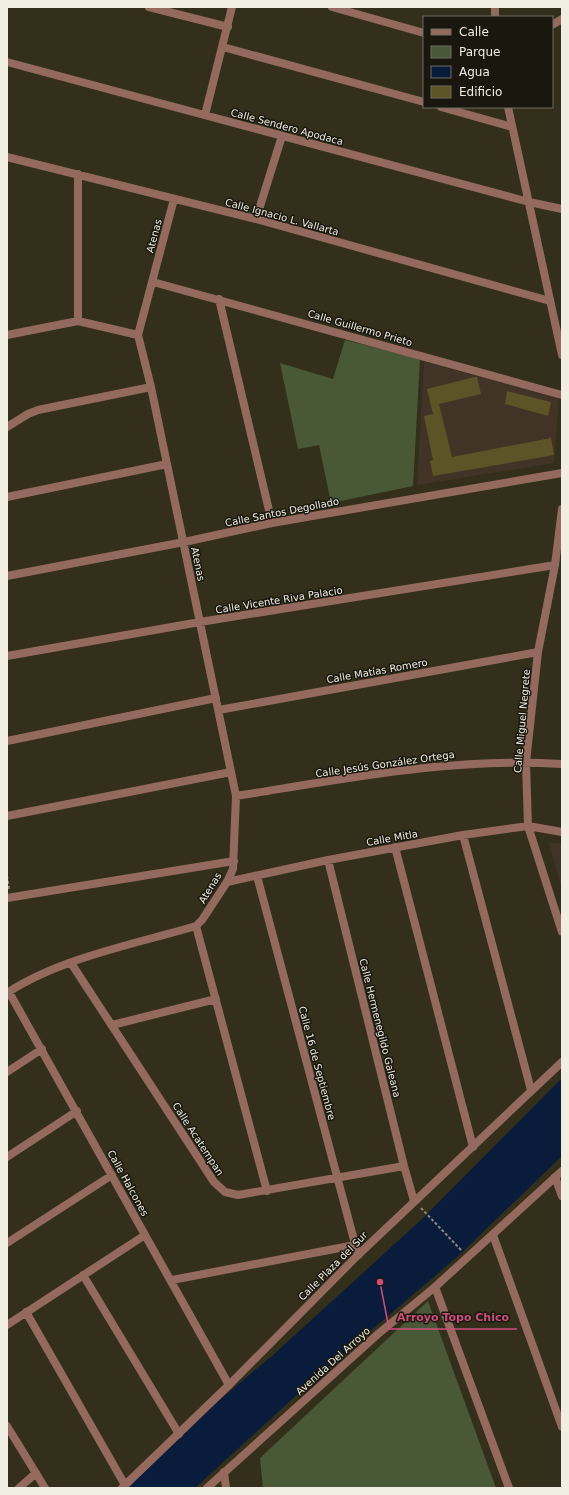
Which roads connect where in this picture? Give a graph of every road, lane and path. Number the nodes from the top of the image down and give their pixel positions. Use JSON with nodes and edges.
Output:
{"nodes":[{"id":1,"x":149,"y":7,"type":"edge"},
{"id":2,"x":232,"y":7,"type":"edge"},
{"id":3,"x":332,"y":7,"type":"edge"},
{"id":4,"x":562,"y":19,"type":"edge"},
{"id":5,"x":553,"y":24,"type":"edge"},
{"id":6,"x":228,"y":28,"type":"junction"},
{"id":7,"x":423,"y":33,"type":"edge"},
{"id":8,"x":223,"y":47,"type":"junction"},
{"id":9,"x":7,"y":62,"type":"edge"},
{"id":10,"x":423,"y":102,"type":"edge"},
{"id":11,"x":445,"y":108,"type":"edge"},
{"id":12,"x":508,"y":108,"type":"edge"},
{"id":13,"x":205,"y":115,"type":"junction"},
{"id":14,"x":512,"y":127,"type":"junction"},
{"id":15,"x":282,"y":136,"type":"junction"},
{"id":16,"x":7,"y":157,"type":"edge"},
{"id":17,"x":78,"y":174,"type":"junction"},
{"id":18,"x":174,"y":200,"type":"junction"},
{"id":19,"x":529,"y":202,"type":"junction"},
{"id":20,"x":562,"y":209,"type":"edge"},
{"id":21,"x":256,"y":219,"type":"junction"},
{"id":22,"x":153,"y":282,"type":"junction"},
{"id":23,"x":219,"y":299,"type":"junction"},
{"id":24,"x":550,"y":301,"type":"junction"},
{"id":25,"x":78,"y":321,"type":"junction"},
{"id":26,"x":7,"y":335,"type":"edge"},
{"id":27,"x":138,"y":335,"type":"junction"},
{"id":28,"x":562,"y":354,"type":"edge"},
{"id":29,"x":151,"y":387,"type":"junction"},
{"id":30,"x":562,"y":395,"type":"edge"},
{"id":31,"x":7,"y":427,"type":"edge"},
{"id":32,"x":167,"y":464,"type":"junction"},
{"id":33,"x":562,"y":473,"type":"edge"},
{"id":34,"x":7,"y":497,"type":"edge"},
{"id":35,"x":562,"y":509,"type":"edge"},
{"id":36,"x":272,"y":523,"type":"junction"},
{"id":37,"x":184,"y":542,"type":"junction"},
{"id":38,"x":555,"y":566,"type":"junction"},
{"id":39,"x":7,"y":576,"type":"edge"},
{"id":40,"x":200,"y":622,"type":"junction"},
{"id":41,"x":538,"y":652,"type":"junction"},
{"id":42,"x":7,"y":656,"type":"edge"},
{"id":43,"x":216,"y":698,"type":"junction"},
{"id":44,"x":219,"y":710,"type":"junction"},
{"id":45,"x":7,"y":741,"type":"edge"},
{"id":46,"x":526,"y":762,"type":"junction"},
{"id":47,"x":562,"y":764,"type":"edge"},
{"id":48,"x":231,"y":772,"type":"junction"},
{"id":49,"x":236,"y":796,"type":"junction"},
{"id":50,"x":7,"y":816,"type":"edge"},
{"id":51,"x":528,"y":826,"type":"junction"},
{"id":52,"x":562,"y":832,"type":"edge"},
{"id":53,"x":463,"y":835,"type":"junction"},
{"id":54,"x":394,"y":847,"type":"junction"},
{"id":55,"x":328,"y":860,"type":"junction"},
{"id":56,"x":234,"y":861,"type":"junction"},
{"id":57,"x":7,"y":876,"type":"edge"},
{"id":58,"x":257,"y":876,"type":"junction"},
{"id":59,"x":227,"y":882,"type":"junction"},
{"id":60,"x":9,"y":898,"type":"edge"},
{"id":61,"x":196,"y":926,"type":"junction"},
{"id":62,"x":562,"y":932,"type":"edge"},
{"id":63,"x":71,"y":963,"type":"junction"},
{"id":64,"x":8,"y":992,"type":"edge"},
{"id":65,"x":216,"y":999,"type":"junction"},
{"id":66,"x":112,"y":1025,"type":"junction"},
{"id":67,"x":42,"y":1049,"type":"junction"},
{"id":68,"x":562,"y":1062,"type":"edge"},
{"id":69,"x":7,"y":1072,"type":"edge"},
{"id":70,"x":531,"y":1090,"type":"junction"},
{"id":71,"x":78,"y":1111,"type":"junction"},
{"id":72,"x":473,"y":1147,"type":"junction"},
{"id":73,"x":7,"y":1156,"type":"edge"},
{"id":74,"x":404,"y":1166,"type":"junction"},
{"id":75,"x":562,"y":1171,"type":"edge"},
{"id":76,"x":112,"y":1175,"type":"junction"},
{"id":77,"x":555,"y":1177,"type":"junction"},
{"id":78,"x":337,"y":1179,"type":"junction"},
{"id":79,"x":267,"y":1191,"type":"junction"},
{"id":80,"x":562,"y":1196,"type":"edge"},
{"id":81,"x":414,"y":1201,"type":"junction"},
{"id":82,"x":421,"y":1208,"type":"dead end"},
{"id":83,"x":145,"y":1235,"type":"junction"},
{"id":84,"x":493,"y":1235,"type":"junction"},
{"id":85,"x":7,"y":1243,"type":"edge"},
{"id":86,"x":355,"y":1245,"type":"junction"},
{"id":87,"x":459,"y":1246,"type":"dead end"},
{"id":88,"x":358,"y":1255,"type":"junction"},
{"id":89,"x":83,"y":1275,"type":"junction"},
{"id":90,"x":172,"y":1280,"type":"junction"},
{"id":91,"x":435,"y":1287,"type":"junction"},
{"id":92,"x":26,"y":1312,"type":"junction"},
{"id":93,"x":7,"y":1325,"type":"edge"},
{"id":94,"x":229,"y":1385,"type":"junction"},
{"id":95,"x":7,"y":1426,"type":"edge"},
{"id":96,"x":562,"y":1427,"type":"edge"},
{"id":97,"x":179,"y":1434,"type":"junction"},
{"id":98,"x":224,"y":1472,"type":"junction"},
{"id":99,"x":36,"y":1473,"type":"junction"},
{"id":100,"x":123,"y":1486,"type":"edge"},
{"id":101,"x":19,"y":1488,"type":"edge"},
{"id":102,"x":45,"y":1488,"type":"edge"},
{"id":103,"x":207,"y":1488,"type":"edge"},
{"id":104,"x":226,"y":1488,"type":"edge"},
{"id":105,"x":509,"y":1488,"type":"edge"}],
"edges":[{"from":1,"to":6,"type":"street"},
{"from":2,"to":6,"type":"street"},
{"from":3,"to":7,"type":"street"},
{"from":4,"to":5,"type":"street"},
{"from":6,"to":8,"type":"street"},
{"from":8,"to":10,"type":"street"},
{"from":8,"to":13,"type":"street"},
{"from":9,"to":13,"type":"street","name":"Calle Sendero Apodaca"},
{"from":11,"to":14,"type":"street"},
{"from":12,"to":14,"type":"street"},
{"from":13,"to":15,"type":"street","name":"Calle Sendero Apodaca"},
{"from":14,"to":19,"type":"street"},
{"from":15,"to":19,"type":"street","name":"Calle Sendero Apodaca"},
{"from":15,"to":21,"type":"street"},
{"from":16,"to":17,"type":"street","name":"Calle Ignacio L. Vallarta"},
{"from":17,"to":18,"type":"street","name":"Calle Ignacio L. Vallarta"},
{"from":17,"to":25,"type":"street"},
{"from":18,"to":21,"type":"street","name":"Calle Ignacio L. Vallarta"},
{"from":18,"to":22,"type":"street","name":"Atenas"},
{"from":19,"to":20,"type":"street","name":"Calle Sendero Apodaca"},
{"from":19,"to":24,"type":"street"},
{"from":21,"to":24,"type":"street","name":"Calle Ignacio L. Vallarta"},
{"from":22,"to":23,"type":"street","name":"Calle Guillermo Prieto"},
{"from":22,"to":27,"type":"street","name":"Atenas"},
{"from":23,"to":30,"type":"street","name":"Calle Guillermo Prieto"},
{"from":23,"to":36,"type":"street"},
{"from":24,"to":28,"type":"street"},
{"from":25,"to":26,"type":"street"},
{"from":25,"to":27,"type":"street"},
{"from":27,"to":29,"type":"street","name":"Atenas"},
{"from":29,"to":31,"type":"street"},
{"from":29,"to":32,"type":"street","name":"Atenas"},
{"from":32,"to":34,"type":"street"},
{"from":32,"to":37,"type":"street","name":"Atenas"},
{"from":33,"to":36,"type":"street","name":"Calle Santos Degollado"},
{"from":35,"to":38,"type":"street","name":"Calle Miguel Negrete"},
{"from":36,"to":37,"type":"street","name":"Calle Santos Degollado"},
{"from":37,"to":39,"type":"street","name":"Calle Santos Degollado"},
{"from":37,"to":40,"type":"street","name":"Atenas"},
{"from":38,"to":40,"type":"street","name":"Calle Vicente Riva Palacio"},
{"from":38,"to":41,"type":"street","name":"Calle Miguel Negrete"},
{"from":40,"to":42,"type":"street","name":"Calle Vicente Riva Palacio"},
{"from":40,"to":43,"type":"street","name":"Atenas"},
{"from":41,"to":44,"type":"street","name":"Calle Matías Romero"},
{"from":41,"to":46,"type":"street","name":"Calle Miguel Negrete"},
{"from":43,"to":44,"type":"street","name":"Atenas"},
{"from":43,"to":45,"type":"street"},
{"from":44,"to":48,"type":"street","name":"Atenas"},
{"from":46,"to":47,"type":"street","name":"Calle Jesús González Ortega"},
{"from":46,"to":49,"type":"street","name":"Calle Jesús González Ortega"},
{"from":46,"to":51,"type":"street","name":"Calle Miguel Negrete"},
{"from":48,"to":49,"type":"street","name":"Atenas"},
{"from":48,"to":50,"type":"street"},
{"from":49,"to":56,"type":"street","name":"Atenas"},
{"from":51,"to":52,"type":"street","name":"Calle Mitla"},
{"from":51,"to":53,"type":"street","name":"Calle Mitla"},
{"from":51,"to":62,"type":"street","name":"Calle Miguel Negrete"},
{"from":53,"to":54,"type":"street","name":"Calle Mitla"},
{"from":53,"to":70,"type":"street"},
{"from":54,"to":55,"type":"street","name":"Calle Mitla"},
{"from":54,"to":72,"type":"street"},
{"from":55,"to":58,"type":"street","name":"Calle Mitla"},
{"from":55,"to":74,"type":"street","name":"Calle Hermenegildo Galeana"},
{"from":56,"to":59,"type":"street","name":"Atenas"},
{"from":56,"to":60,"type":"street"},
{"from":57,"to":60,"type":"path"},
{"from":58,"to":59,"type":"street","name":"Calle Mitla"},
{"from":58,"to":78,"type":"street","name":"Calle 16 de Septiembre"},
{"from":59,"to":61,"type":"street","name":"Atenas"},
{"from":61,"to":63,"type":"street"},
{"from":61,"to":65,"type":"street"},
{"from":63,"to":64,"type":"street"},
{"from":63,"to":66,"type":"street","name":"Calle Acatempan"},
{"from":64,"to":67,"type":"street","name":"Calle Halcones"},
{"from":65,"to":66,"type":"street"},
{"from":65,"to":79,"type":"street"},
{"from":66,"to":79,"type":"street","name":"Calle Acatempan"},
{"from":67,"to":69,"type":"street"},
{"from":67,"to":71,"type":"street","name":"Calle Halcones"},
{"from":68,"to":70,"type":"street","name":"Calle Plaza del Sur"},
{"from":70,"to":72,"type":"street","name":"Calle Plaza del Sur"},
{"from":71,"to":73,"type":"street"},
{"from":71,"to":76,"type":"street","name":"Calle Halcones"},
{"from":72,"to":81,"type":"street","name":"Calle Plaza del Sur"},
{"from":74,"to":78,"type":"street","name":"Calle Acatempan"},
{"from":74,"to":81,"type":"street","name":"Calle Hermenegildo Galeana"},
{"from":75,"to":77,"type":"street","name":"Avenida Del Arroyo"},
{"from":76,"to":83,"type":"street","name":"Calle Halcones"},
{"from":76,"to":85,"type":"street"},
{"from":77,"to":80,"type":"street"},
{"from":77,"to":84,"type":"street","name":"Avenida Del Arroyo"},
{"from":78,"to":79,"type":"street","name":"Calle Acatempan"},
{"from":78,"to":86,"type":"street","name":"Calle 16 de Septiembre"},
{"from":81,"to":88,"type":"street","name":"Calle Plaza del Sur"},
{"from":82,"to":87,"type":"path"},
{"from":83,"to":89,"type":"street"},
{"from":83,"to":90,"type":"street","name":"Calle Halcones"},
{"from":84,"to":91,"type":"street","name":"Avenida Del Arroyo"},
{"from":84,"to":96,"type":"street"},
{"from":86,"to":88,"type":"street","name":"Calle 16 de Septiembre"},
{"from":86,"to":90,"type":"street"},
{"from":88,"to":94,"type":"street","name":"Calle Plaza del Sur"},
{"from":89,"to":92,"type":"street"},
{"from":89,"to":97,"type":"street"},
{"from":90,"to":94,"type":"street","name":"Calle Halcones"},
{"from":91,"to":98,"type":"street","name":"Avenida Del Arroyo"},
{"from":91,"to":105,"type":"street"},
{"from":92,"to":93,"type":"street"},
{"from":92,"to":100,"type":"street"},
{"from":94,"to":97,"type":"street","name":"Calle Plaza del Sur"},
{"from":95,"to":99,"type":"street"},
{"from":97,"to":100,"type":"street","name":"Calle Plaza del Sur"},
{"from":98,"to":103,"type":"street","name":"Avenida Del Arroyo"},
{"from":98,"to":104,"type":"street"},
{"from":99,"to":101,"type":"street"},
{"from":99,"to":102,"type":"street"}]}
